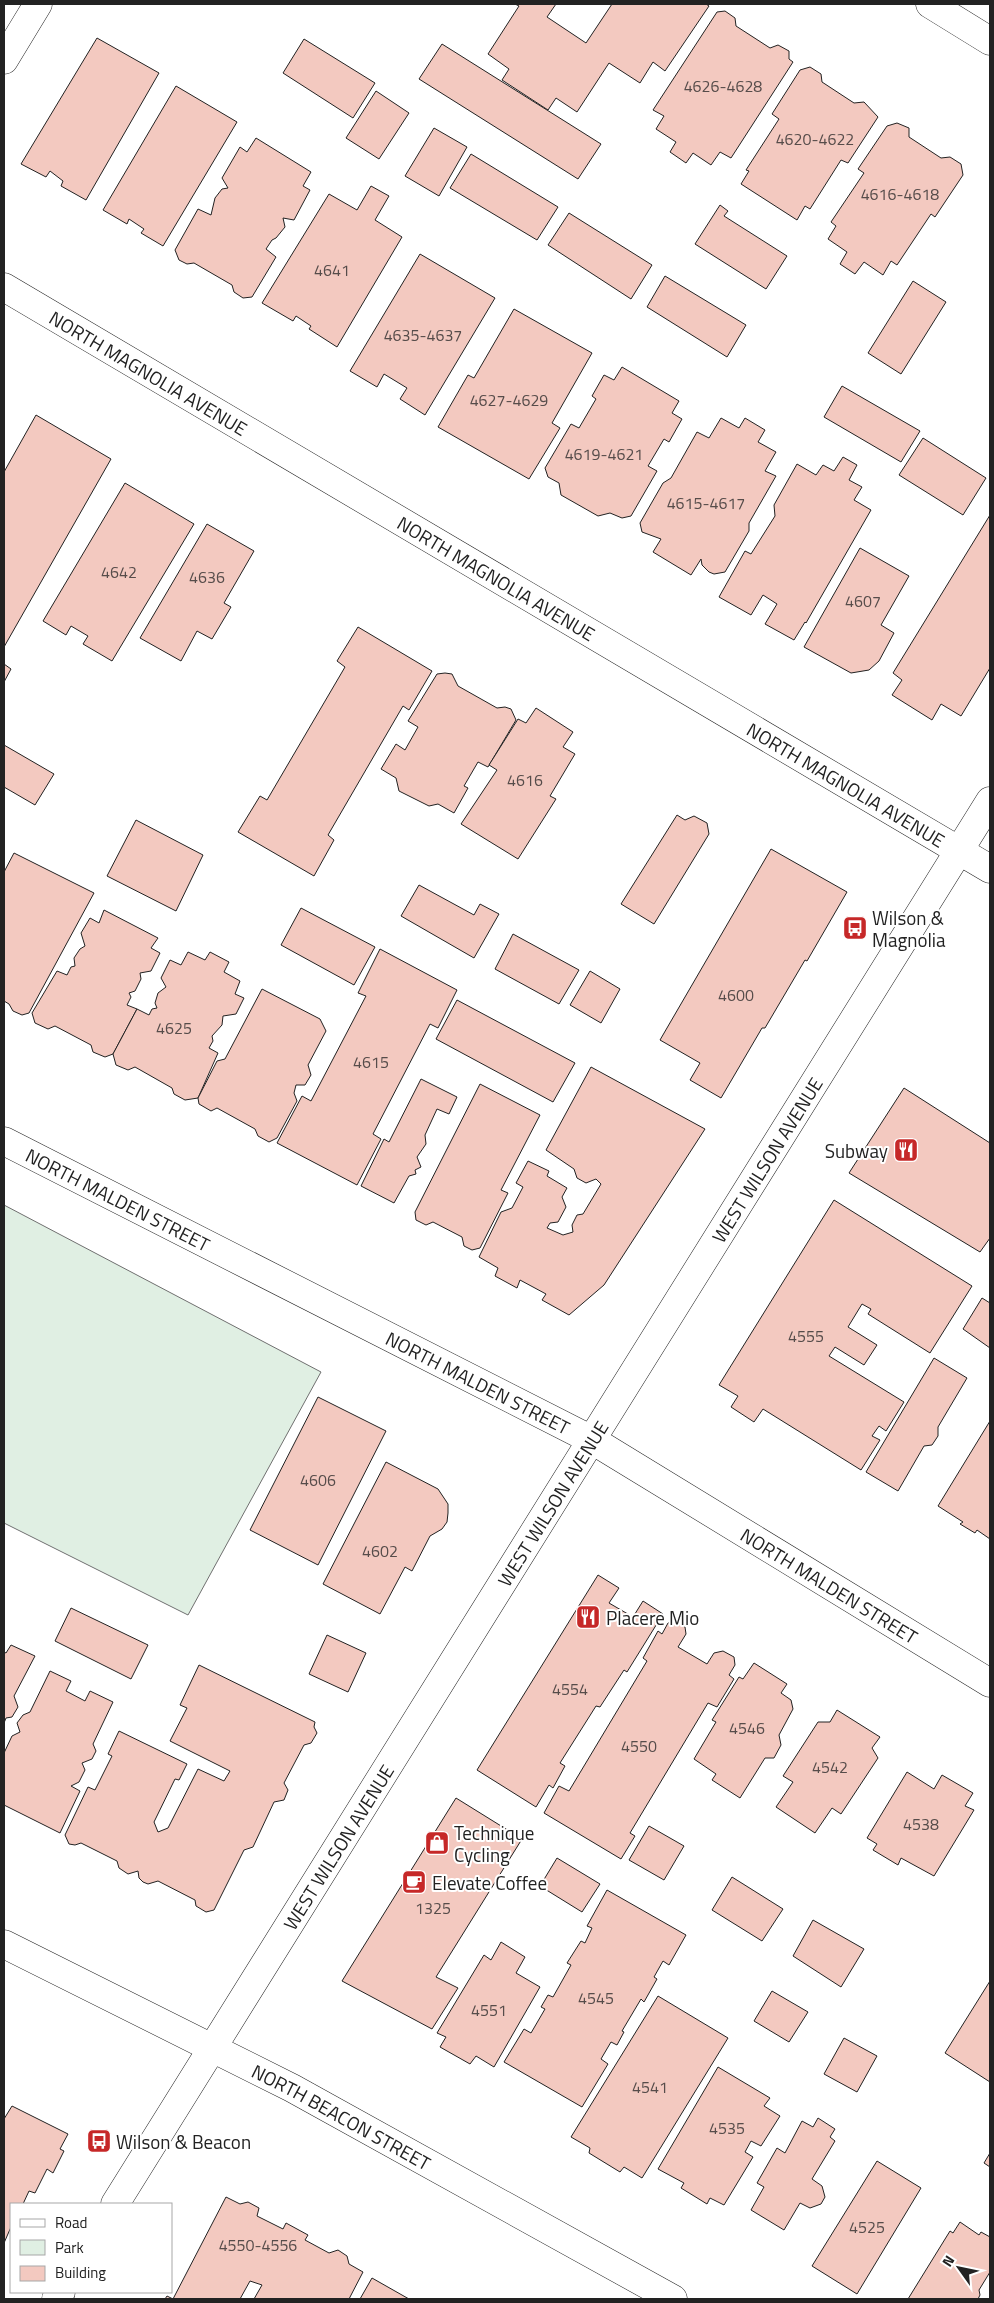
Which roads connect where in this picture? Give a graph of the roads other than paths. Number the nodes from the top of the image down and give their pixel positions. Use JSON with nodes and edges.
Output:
{"nodes":[{"id":1,"x":38,"y":4,"type":"edge"},
{"id":2,"x":930,"y":4,"type":"edge"},
{"id":3,"x":990,"y":42,"type":"edge"},
{"id":4,"x":4,"y":60,"type":"edge"},
{"id":5,"x":4,"y":287,"type":"edge"},
{"id":6,"x":990,"y":801,"type":"edge"},
{"id":7,"x":960,"y":850,"type":"junction"},
{"id":8,"x":990,"y":869,"type":"edge"},
{"id":9,"x":4,"y":1141,"type":"edge"},
{"id":10,"x":592,"y":1440,"type":"junction"},
{"id":11,"x":990,"y":1683,"type":"edge"},
{"id":12,"x":4,"y":1944,"type":"edge"},
{"id":13,"x":212,"y":2048,"type":"junction"},
{"id":14,"x":116,"y":2203,"type":"edge"},
{"id":15,"x":673,"y":2299,"type":"edge"}],
"edges":[{"from":1,"to":4,"type":"street"},
{"from":2,"to":3,"type":"street"},
{"from":5,"to":7,"type":"street","name":"NORTH MAGNOLIA AVENUE"},
{"from":6,"to":7,"type":"street","name":"WEST WILSON AVENUE"},
{"from":7,"to":8,"type":"street","name":"NORTH MAGNOLIA AVENUE"},
{"from":7,"to":10,"type":"street","name":"WEST WILSON AVENUE"},
{"from":9,"to":10,"type":"street","name":"NORTH MALDEN STREET"},
{"from":10,"to":11,"type":"street","name":"NORTH MALDEN STREET"},
{"from":10,"to":13,"type":"street","name":"WEST WILSON AVENUE"},
{"from":12,"to":13,"type":"street","name":"NORTH BEACON STREET"},
{"from":13,"to":14,"type":"street","name":"WEST WILSON AVENUE"},
{"from":13,"to":15,"type":"street","name":"NORTH BEACON STREET"}]}
